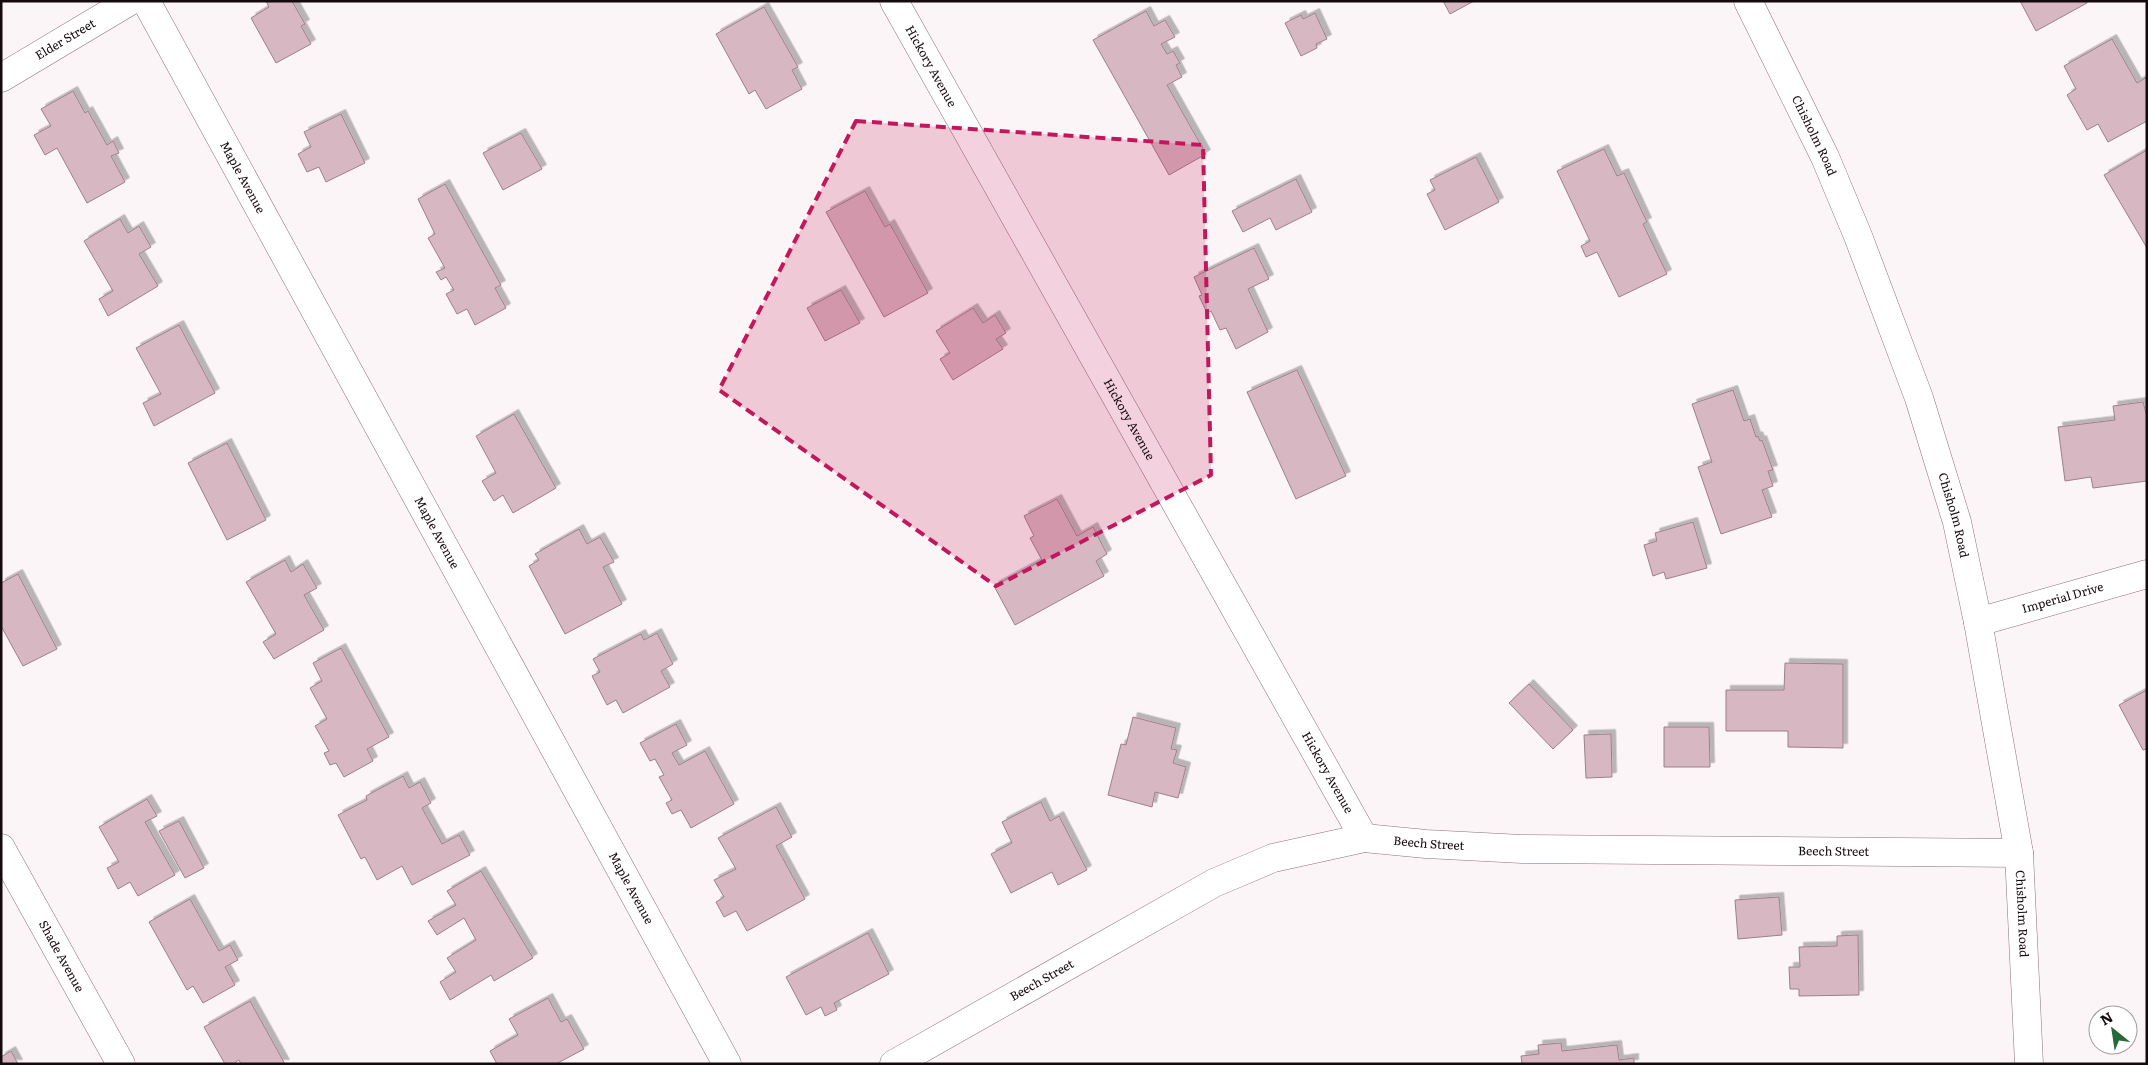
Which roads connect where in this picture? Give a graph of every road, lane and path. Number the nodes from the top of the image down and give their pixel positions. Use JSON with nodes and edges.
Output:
{"nodes":[{"id":1,"x":130,"y":1,"type":"edge"},
{"id":2,"x":146,"y":1,"type":"edge"},
{"id":3,"x":894,"y":1,"type":"edge"},
{"id":4,"x":1748,"y":1,"type":"edge"},
{"id":5,"x":1,"y":78,"type":"edge"},
{"id":6,"x":2147,"y":574,"type":"edge"},
{"id":7,"x":1978,"y":622,"type":"junction"},
{"id":8,"x":1364,"y":838,"type":"junction"},
{"id":9,"x":1,"y":848,"type":"edge"},
{"id":10,"x":2019,"y":854,"type":"junction"},
{"id":11,"x":121,"y":1064,"type":"edge"},
{"id":12,"x":727,"y":1064,"type":"edge"},
{"id":13,"x":894,"y":1064,"type":"edge"},
{"id":14,"x":2029,"y":1064,"type":"edge"}],
"edges":[{"from":1,"to":5,"type":"street","name":"Elder Street"},
{"from":2,"to":12,"type":"street","name":"Maple Avenue"},
{"from":3,"to":8,"type":"street","name":"Hickory Avenue"},
{"from":4,"to":7,"type":"street","name":"Chisholm Road"},
{"from":6,"to":7,"type":"street","name":"Imperial Drive"},
{"from":7,"to":10,"type":"street","name":"Chisholm Road"},
{"from":8,"to":10,"type":"street","name":"Beech Street"},
{"from":8,"to":13,"type":"street","name":"Beech Street"},
{"from":9,"to":11,"type":"street","name":"Shade Avenue"},
{"from":10,"to":14,"type":"street","name":"Chisholm Road"}]}
